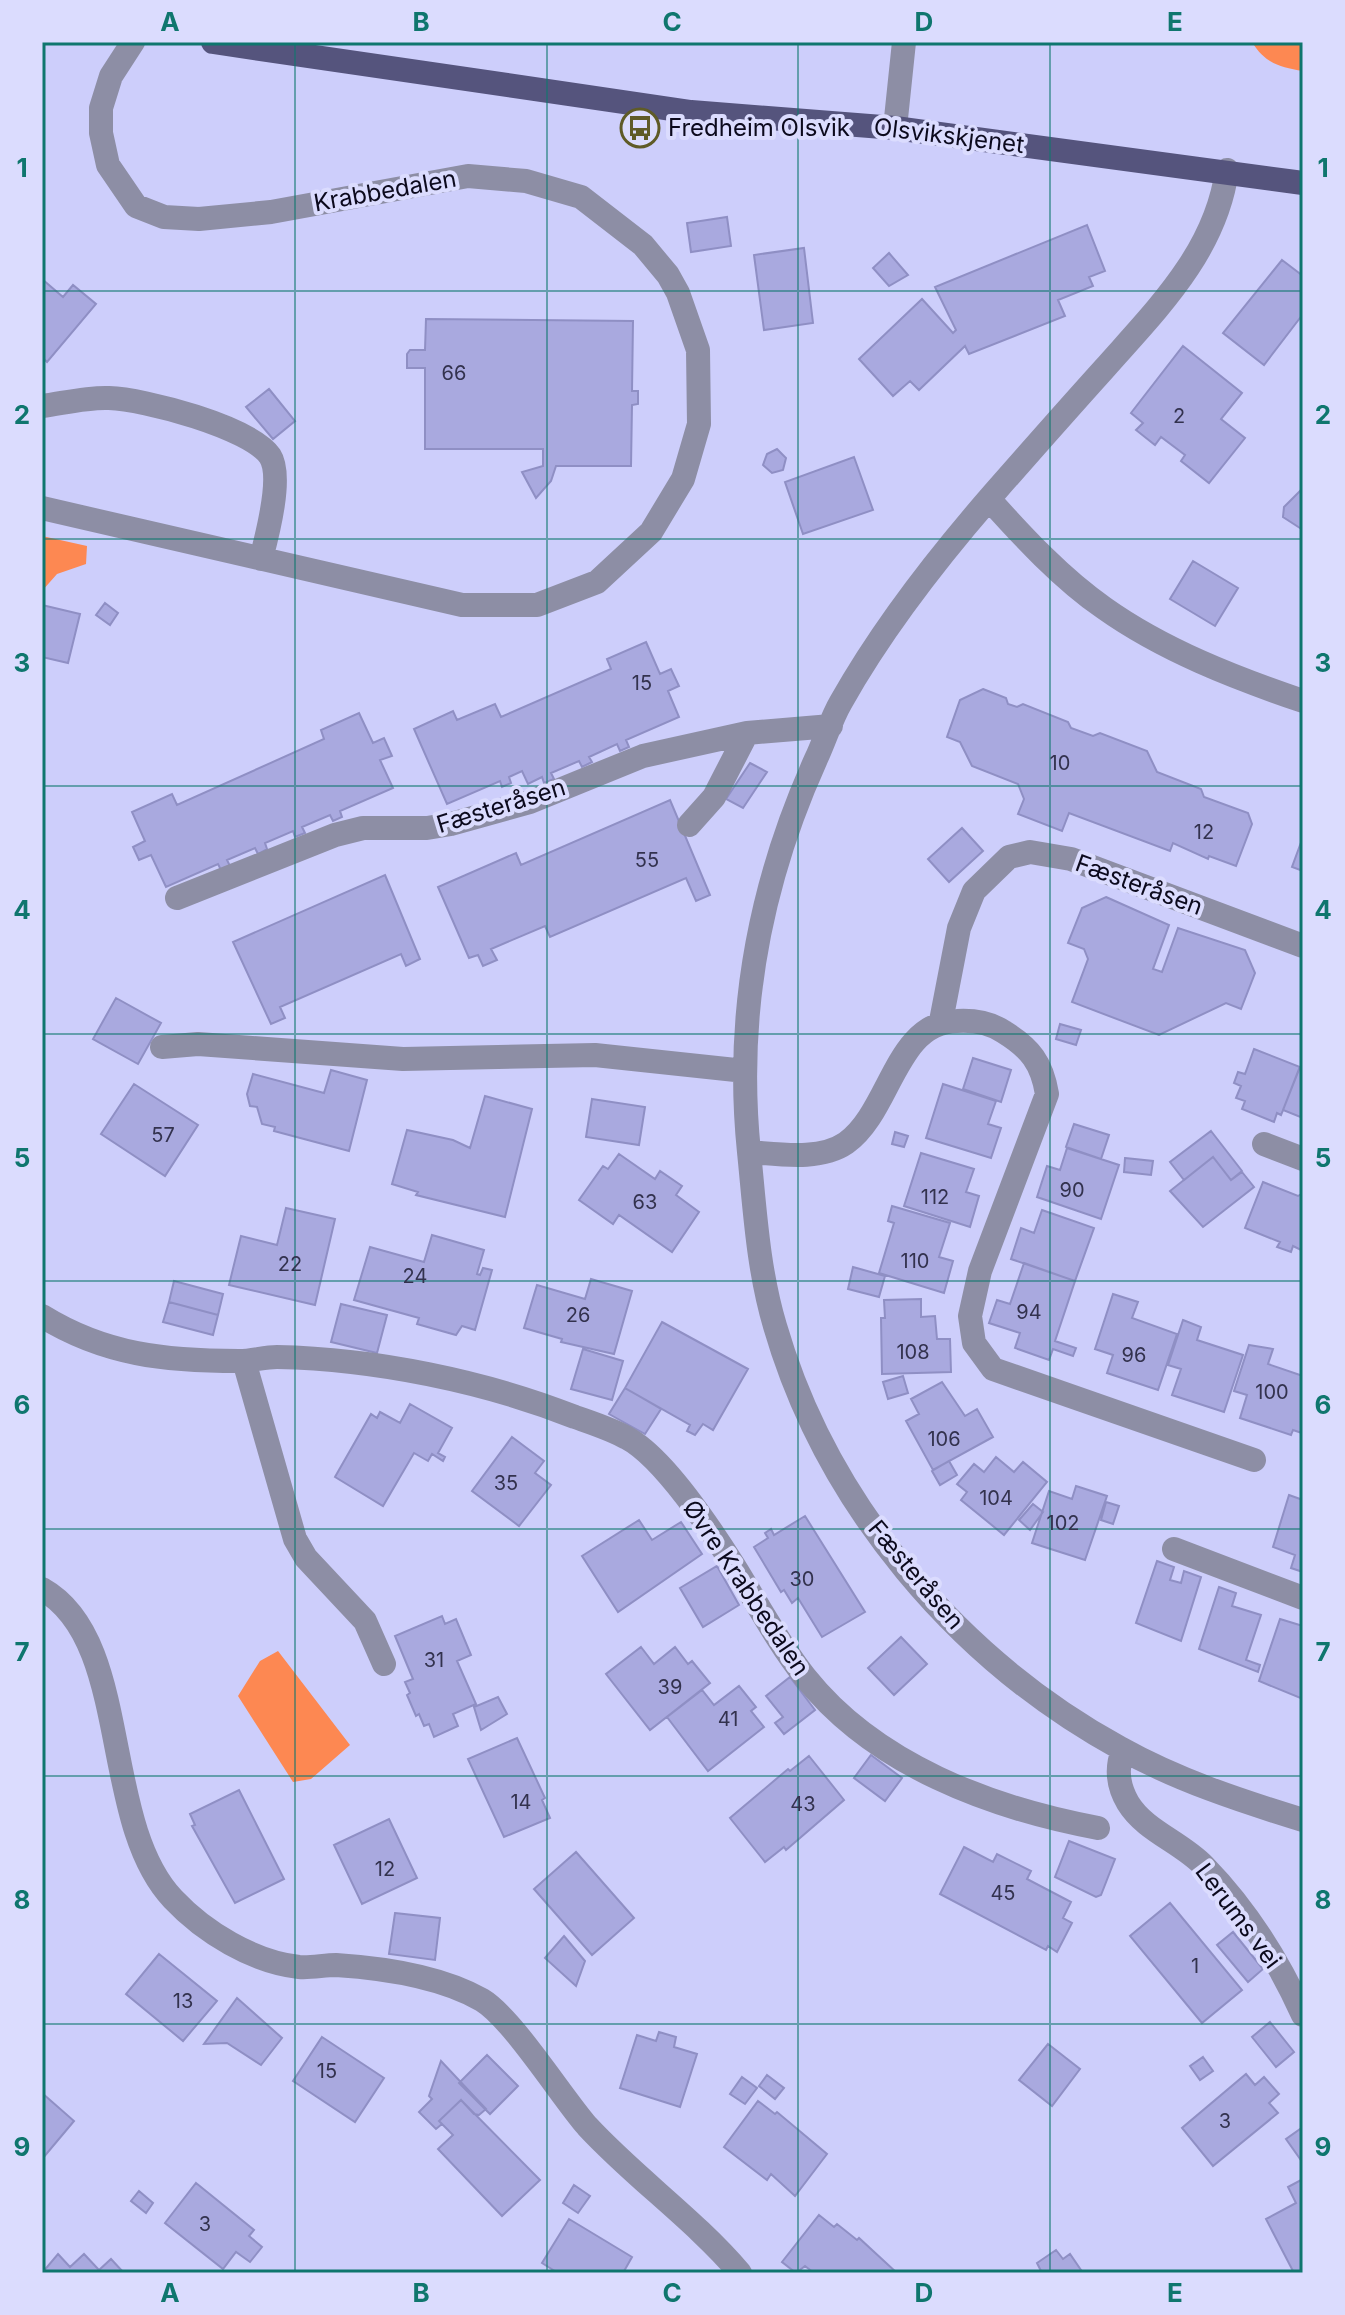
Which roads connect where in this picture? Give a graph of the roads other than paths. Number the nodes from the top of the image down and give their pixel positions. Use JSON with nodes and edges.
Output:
{"nodes":[{"id":1,"x":133,"y":42,"type":"edge"},
{"id":2,"x":213,"y":42,"type":"edge"},
{"id":3,"x":904,"y":42,"type":"edge"},
{"id":4,"x":895,"y":128,"type":"junction"},
{"id":5,"x":1227,"y":170,"type":"junction"},
{"id":6,"x":1303,"y":183,"type":"edge"},
{"id":7,"x":42,"y":406,"type":"edge"},
{"id":8,"x":989,"y":499,"type":"junction"},
{"id":9,"x":42,"y":508,"type":"edge"},
{"id":10,"x":261,"y":559,"type":"junction"},
{"id":11,"x":1303,"y":701,"type":"edge"},
{"id":12,"x":831,"y":726,"type":"junction"},
{"id":13,"x":747,"y":733,"type":"junction"},
{"id":14,"x":689,"y":825,"type":"dead end"},
{"id":15,"x":177,"y":898,"type":"dead end"},
{"id":16,"x":1303,"y":946,"type":"edge"},
{"id":17,"x":941,"y":1021,"type":"junction"},
{"id":18,"x":162,"y":1047,"type":"dead end"},
{"id":19,"x":745,"y":1071,"type":"junction"},
{"id":20,"x":1264,"y":1144,"type":"dead end"},
{"id":21,"x":749,"y":1152,"type":"junction"},
{"id":22,"x":1303,"y":1159,"type":"edge"},
{"id":23,"x":42,"y":1316,"type":"edge"},
{"id":24,"x":244,"y":1361,"type":"junction"},
{"id":25,"x":1254,"y":1460,"type":"dead end"},
{"id":26,"x":1174,"y":1549,"type":"dead end"},
{"id":27,"x":42,"y":1589,"type":"edge"},
{"id":28,"x":1303,"y":1598,"type":"edge"},
{"id":29,"x":384,"y":1664,"type":"dead end"},
{"id":30,"x":1123,"y":1750,"type":"junction"},
{"id":31,"x":1303,"y":1820,"type":"edge"},
{"id":32,"x":1098,"y":1828,"type":"dead end"},
{"id":33,"x":1303,"y":2015,"type":"edge"},
{"id":34,"x":740,"y":2273,"type":"edge"}],
"edges":[{"from":1,"to":10,"type":"street","name":"Krabbedalen"},
{"from":2,"to":4,"type":"main road","name":"Olsvikskjenet"},
{"from":3,"to":4,"type":"street"},
{"from":4,"to":5,"type":"main road","name":"Olsvikskjenet"},
{"from":5,"to":6,"type":"main road","name":"Olsvikskjenet"},
{"from":5,"to":8,"type":"street","name":"Fæsteråsen"},
{"from":7,"to":10,"type":"street"},
{"from":8,"to":11,"type":"street"},
{"from":8,"to":12,"type":"street","name":"Fæsteråsen"},
{"from":9,"to":10,"type":"street","name":"Krabbedalen"},
{"from":12,"to":13,"type":"street","name":"Fæsteråsen"},
{"from":12,"to":19,"type":"street","name":"Fæsteråsen"},
{"from":13,"to":14,"type":"street"},
{"from":13,"to":15,"type":"street","name":"Fæsteråsen"},
{"from":16,"to":17,"type":"street","name":"Fæsteråsen"},
{"from":17,"to":21,"type":"street"},
{"from":17,"to":25,"type":"street"},
{"from":18,"to":19,"type":"street"},
{"from":19,"to":21,"type":"street","name":"Fæsteråsen"},
{"from":20,"to":22,"type":"street"},
{"from":21,"to":30,"type":"street","name":"Fæsteråsen"},
{"from":23,"to":24,"type":"street","name":"Øvre Krabbedalen"},
{"from":24,"to":29,"type":"street"},
{"from":24,"to":32,"type":"street","name":"Øvre Krabbedalen"},
{"from":26,"to":28,"type":"street"},
{"from":27,"to":34,"type":"street"},
{"from":30,"to":31,"type":"street","name":"Fæsteråsen"},
{"from":30,"to":33,"type":"street","name":"Lerums vei"}]}
